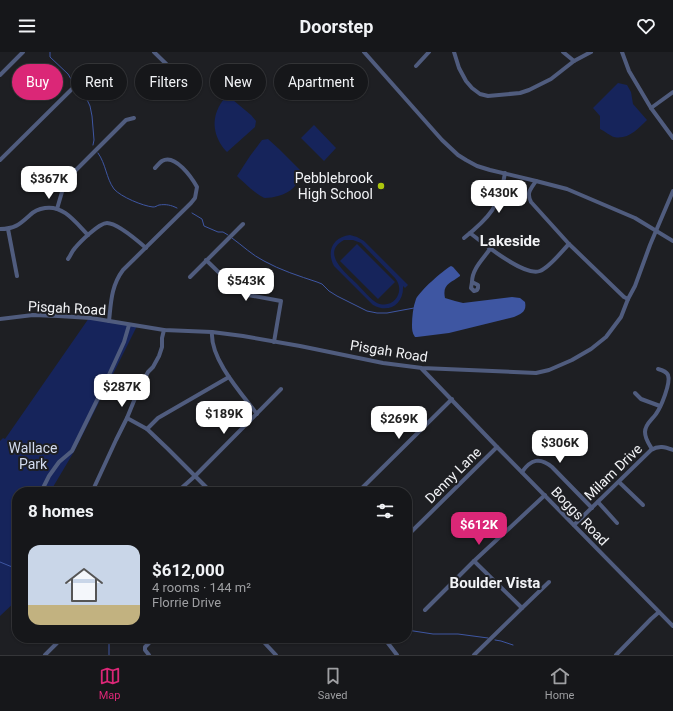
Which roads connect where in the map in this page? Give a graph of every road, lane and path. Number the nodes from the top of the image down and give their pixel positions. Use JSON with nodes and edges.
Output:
{"nodes":[{"id":1,"x":23,"y":52,"type":"edge"},
{"id":2,"x":154,"y":52,"type":"edge"},
{"id":3,"x":364,"y":52,"type":"edge"},
{"id":4,"x":429,"y":52,"type":"edge"},
{"id":5,"x":454,"y":52,"type":"edge"},
{"id":6,"x":564,"y":52,"type":"edge"},
{"id":7,"x":591,"y":52,"type":"edge"},
{"id":8,"x":622,"y":52,"type":"edge"},
{"id":9,"x":574,"y":61,"type":"junction"},
{"id":10,"x":166,"y":64,"type":"edge"},
{"id":11,"x":416,"y":66,"type":"dead end"},
{"id":12,"x":0,"y":75,"type":"edge"},
{"id":13,"x":71,"y":90,"type":"edge"},
{"id":14,"x":673,"y":92,"type":"edge"},
{"id":15,"x":651,"y":108,"type":"junction"},
{"id":16,"x":134,"y":118,"type":"dead end"},
{"id":17,"x":673,"y":138,"type":"edge"},
{"id":18,"x":1,"y":157,"type":"edge"},
{"id":19,"x":155,"y":168,"type":"dead end"},
{"id":20,"x":505,"y":174,"type":"junction"},
{"id":21,"x":536,"y":181,"type":"junction"},
{"id":22,"x":673,"y":191,"type":"edge"},
{"id":23,"x":57,"y":209,"type":"junction"},
{"id":24,"x":243,"y":224,"type":"dead end"},
{"id":25,"x":0,"y":229,"type":"edge"},
{"id":26,"x":8,"y":229,"type":"junction"},
{"id":27,"x":656,"y":231,"type":"junction"},
{"id":28,"x":470,"y":233,"type":"junction"},
{"id":29,"x":88,"y":235,"type":"junction"},
{"id":30,"x":464,"y":238,"type":"dead end"},
{"id":31,"x":673,"y":241,"type":"edge"},
{"id":32,"x":570,"y":244,"type":"junction"},
{"id":33,"x":146,"y":248,"type":"junction"},
{"id":34,"x":490,"y":249,"type":"junction"},
{"id":35,"x":68,"y":259,"type":"dead end"},
{"id":36,"x":206,"y":260,"type":"junction"},
{"id":37,"x":17,"y":276,"type":"dead end"},
{"id":38,"x":190,"y":277,"type":"dead end"},
{"id":39,"x":472,"y":282,"type":"dead end"},
{"id":40,"x":628,"y":299,"type":"junction"},
{"id":41,"x":0,"y":319,"type":"edge"},
{"id":42,"x":109,"y":321,"type":"junction"},
{"id":43,"x":129,"y":325,"type":"junction"},
{"id":44,"x":164,"y":330,"type":"junction"},
{"id":45,"x":212,"y":332,"type":"junction"},
{"id":46,"x":274,"y":342,"type":"junction"},
{"id":47,"x":422,"y":368,"type":"junction"},
{"id":48,"x":658,"y":368,"type":"dead end"},
{"id":49,"x":229,"y":377,"type":"junction"},
{"id":50,"x":281,"y":389,"type":"dead end"},
{"id":51,"x":635,"y":393,"type":"dead end"},
{"id":52,"x":452,"y":399,"type":"junction"},
{"id":53,"x":660,"y":406,"type":"junction"},
{"id":54,"x":257,"y":414,"type":"junction"},
{"id":55,"x":127,"y":418,"type":"junction"},
{"id":56,"x":147,"y":429,"type":"junction"},
{"id":57,"x":497,"y":446,"type":"junction"},
{"id":58,"x":652,"y":449,"type":"junction"},
{"id":59,"x":673,"y":450,"type":"edge"},
{"id":60,"x":522,"y":472,"type":"junction"},
{"id":61,"x":195,"y":476,"type":"junction"},
{"id":62,"x":619,"y":482,"type":"junction"},
{"id":63,"x":44,"y":487,"type":"edge"},
{"id":64,"x":94,"y":487,"type":"edge"},
{"id":65,"x":183,"y":487,"type":"edge"},
{"id":66,"x":206,"y":487,"type":"edge"},
{"id":67,"x":363,"y":487,"type":"edge"},
{"id":68,"x":545,"y":495,"type":"junction"},
{"id":69,"x":598,"y":502,"type":"junction"},
{"id":70,"x":643,"y":505,"type":"dead end"},
{"id":71,"x":592,"y":508,"type":"junction"},
{"id":72,"x":617,"y":523,"type":"dead end"},
{"id":73,"x":574,"y":525,"type":"junction"},
{"id":74,"x":412,"y":531,"type":"edge"},
{"id":75,"x":474,"y":561,"type":"junction"},
{"id":76,"x":549,"y":582,"type":"dead end"},
{"id":77,"x":522,"y":608,"type":"junction"},
{"id":78,"x":425,"y":610,"type":"dead end"},
{"id":79,"x":659,"y":612,"type":"junction"},
{"id":80,"x":673,"y":626,"type":"edge"},
{"id":81,"x":57,"y":643,"type":"edge"},
{"id":82,"x":148,"y":643,"type":"edge"},
{"id":83,"x":265,"y":643,"type":"edge"},
{"id":84,"x":388,"y":643,"type":"edge"},
{"id":85,"x":45,"y":655,"type":"edge"},
{"id":86,"x":149,"y":655,"type":"edge"},
{"id":87,"x":276,"y":655,"type":"edge"},
{"id":88,"x":397,"y":655,"type":"edge"},
{"id":89,"x":474,"y":655,"type":"edge"},
{"id":90,"x":616,"y":655,"type":"edge"}],
"edges":[{"from":1,"to":12,"type":"street"},
{"from":2,"to":10,"type":"street"},
{"from":3,"to":20,"type":"street"},
{"from":4,"to":11,"type":"street"},
{"from":5,"to":9,"type":"street"},
{"from":6,"to":9,"type":"street"},
{"from":7,"to":9,"type":"street"},
{"from":8,"to":15,"type":"street"},
{"from":13,"to":18,"type":"street"},
{"from":14,"to":15,"type":"street"},
{"from":15,"to":17,"type":"street"},
{"from":16,"to":23,"type":"street"},
{"from":19,"to":33,"type":"street"},
{"from":20,"to":21,"type":"street"},
{"from":20,"to":28,"type":"street"},
{"from":21,"to":27,"type":"street"},
{"from":21,"to":32,"type":"street"},
{"from":22,"to":27,"type":"street","name":"Pisgah Road"},
{"from":23,"to":26,"type":"street"},
{"from":23,"to":29,"type":"street"},
{"from":24,"to":36,"type":"street"},
{"from":25,"to":26,"type":"street"},
{"from":26,"to":37,"type":"street"},
{"from":27,"to":31,"type":"street"},
{"from":27,"to":40,"type":"street","name":"Pisgah Road"},
{"from":28,"to":30,"type":"street"},
{"from":28,"to":34,"type":"street"},
{"from":29,"to":33,"type":"street"},
{"from":29,"to":35,"type":"street"},
{"from":32,"to":34,"type":"street"},
{"from":32,"to":40,"type":"street"},
{"from":33,"to":42,"type":"street"},
{"from":34,"to":39,"type":"street"},
{"from":36,"to":38,"type":"street"},
{"from":36,"to":46,"type":"street"},
{"from":40,"to":47,"type":"street","name":"Pisgah Road"},
{"from":41,"to":42,"type":"street","name":"Pisgah Road"},
{"from":42,"to":43,"type":"street","name":"Pisgah Road"},
{"from":43,"to":44,"type":"street","name":"Pisgah Road"},
{"from":43,"to":63,"type":"street"},
{"from":44,"to":45,"type":"street","name":"Pisgah Road"},
{"from":44,"to":55,"type":"street"},
{"from":45,"to":46,"type":"street","name":"Pisgah Road"},
{"from":45,"to":49,"type":"street"},
{"from":46,"to":47,"type":"street","name":"Pisgah Road"},
{"from":47,"to":52,"type":"street","name":"Boggs Road"},
{"from":48,"to":53,"type":"street"},
{"from":49,"to":54,"type":"street"},
{"from":49,"to":56,"type":"street"},
{"from":50,"to":54,"type":"street"},
{"from":51,"to":53,"type":"street"},
{"from":52,"to":57,"type":"street","name":"Boggs Road"},
{"from":52,"to":67,"type":"street"},
{"from":53,"to":58,"type":"street"},
{"from":54,"to":61,"type":"street"},
{"from":55,"to":56,"type":"street"},
{"from":55,"to":64,"type":"street"},
{"from":56,"to":61,"type":"street"},
{"from":57,"to":60,"type":"street","name":"Boggs Road"},
{"from":57,"to":74,"type":"street","name":"Denny Lane"},
{"from":58,"to":59,"type":"street","name":"Milam Drive"},
{"from":58,"to":62,"type":"street","name":"Milam Drive"},
{"from":60,"to":68,"type":"street","name":"Boggs Road"},
{"from":60,"to":71,"type":"street"},
{"from":61,"to":65,"type":"street"},
{"from":61,"to":66,"type":"street"},
{"from":62,"to":69,"type":"street","name":"Milam Drive"},
{"from":62,"to":70,"type":"street"},
{"from":68,"to":73,"type":"street","name":"Boggs Road"},
{"from":68,"to":75,"type":"street"},
{"from":69,"to":71,"type":"street","name":"Milam Drive"},
{"from":69,"to":72,"type":"street"},
{"from":71,"to":73,"type":"street","name":"Milam Drive"},
{"from":73,"to":79,"type":"street","name":"Boggs Road"},
{"from":75,"to":77,"type":"street"},
{"from":75,"to":78,"type":"street"},
{"from":76,"to":77,"type":"street"},
{"from":77,"to":89,"type":"street"},
{"from":79,"to":80,"type":"street","name":"Boggs Road"},
{"from":79,"to":90,"type":"street"},
{"from":81,"to":85,"type":"street"},
{"from":82,"to":86,"type":"street"},
{"from":83,"to":87,"type":"street"},
{"from":84,"to":88,"type":"street"}]}
